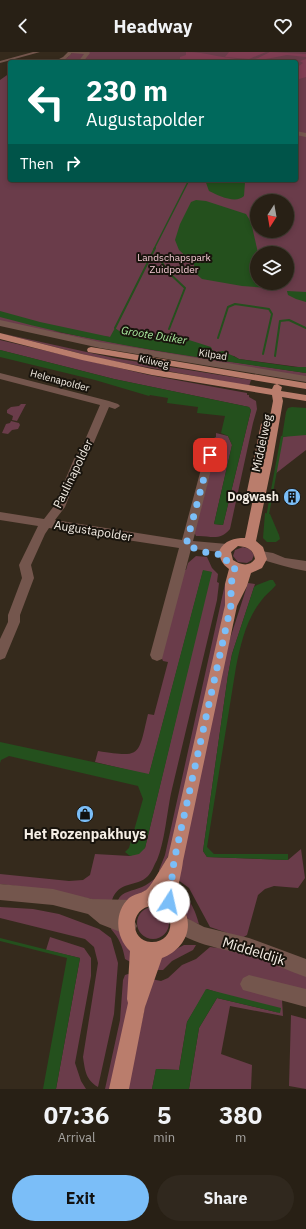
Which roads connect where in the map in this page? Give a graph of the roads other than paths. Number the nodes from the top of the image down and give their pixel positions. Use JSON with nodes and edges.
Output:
{"nodes":[{"id":1,"x":38,"y":52,"type":"edge"},
{"id":2,"x":71,"y":52,"type":"edge"},
{"id":3,"x":15,"y":60,"type":"edge"},
{"id":4,"x":60,"y":60,"type":"edge"},
{"id":5,"x":82,"y":60,"type":"edge"},
{"id":6,"x":0,"y":323,"type":"edge"},
{"id":7,"x":0,"y":330,"type":"edge"},
{"id":8,"x":0,"y":336,"type":"edge"},
{"id":9,"x":0,"y":376,"type":"edge"},
{"id":10,"x":306,"y":379,"type":"edge"},
{"id":11,"x":278,"y":382,"type":"junction"},
{"id":12,"x":306,"y":386,"type":"edge"},
{"id":13,"x":276,"y":394,"type":"junction"},
{"id":14,"x":306,"y":398,"type":"edge"},
{"id":15,"x":110,"y":405,"type":"joint"},
{"id":16,"x":214,"y":444,"type":"dead end"},
{"id":17,"x":0,"y":516,"type":"edge"},
{"id":18,"x":46,"y":523,"type":"junction"},
{"id":19,"x":246,"y":543,"type":"junction"},
{"id":20,"x":186,"y":545,"type":"junction"},
{"id":21,"x":226,"y":552,"type":"junction"},
{"id":22,"x":261,"y":558,"type":"junction"},
{"id":23,"x":240,"y":568,"type":"junction"},
{"id":24,"x":299,"y":568,"type":"edge"},
{"id":25,"x":0,"y":654,"type":"edge"},
{"id":26,"x":157,"y":655,"type":"dead end"},
{"id":27,"x":174,"y":861,"type":"junction"},
{"id":28,"x":0,"y":892,"type":"edge"},
{"id":29,"x":152,"y":896,"type":"junction"},
{"id":30,"x":169,"y":902,"type":"junction"},
{"id":31,"x":92,"y":907,"type":"junction"},
{"id":32,"x":132,"y":908,"type":"junction"},
{"id":33,"x":128,"y":926,"type":"junction"},
{"id":34,"x":177,"y":929,"type":"junction"},
{"id":35,"x":147,"y":949,"type":"junction"},
{"id":36,"x":306,"y":968,"type":"edge"},
{"id":37,"x":249,"y":984,"type":"dead end"},
{"id":38,"x":306,"y":998,"type":"edge"},
{"id":39,"x":119,"y":1089,"type":"edge"}],
"edges":[{"from":1,"to":3,"type":"street"},
{"from":2,"to":4,"type":"street"},
{"from":2,"to":5,"type":"street"},
{"from":6,"to":10,"type":"street","name":"Kilpad"},
{"from":7,"to":11,"type":"main road","name":"Kilweg"},
{"from":8,"to":13,"type":"main road","name":"Kilweg"},
{"from":9,"to":15,"type":"street","name":"Helenapolder"},
{"from":11,"to":12,"type":"main road","name":"Kilweg"},
{"from":11,"to":13,"type":"main road","name":"Middelweg"},
{"from":13,"to":14,"type":"main road","name":"Kilweg"},
{"from":13,"to":19,"type":"main road","name":"Middelweg"},
{"from":15,"to":18,"type":"street","name":"Paulinapolder"},
{"from":16,"to":20,"type":"street"},
{"from":17,"to":18,"type":"street","name":"Augustapolder"},
{"from":18,"to":20,"type":"street","name":"Augustapolder"},
{"from":18,"to":25,"type":"street","name":"Paulinapolder"},
{"from":19,"to":21,"type":"main road"},
{"from":19,"to":22,"type":"main road"},
{"from":20,"to":21,"type":"street","name":"Augustapolder"},
{"from":20,"to":26,"type":"street"},
{"from":21,"to":23,"type":"main road"},
{"from":22,"to":23,"type":"main road"},
{"from":22,"to":24,"type":"street"},
{"from":23,"to":27,"type":"main road"},
{"from":27,"to":29,"type":"main road"},
{"from":27,"to":30,"type":"main road"},
{"from":28,"to":31,"type":"street"},
{"from":29,"to":30,"type":"main road"},
{"from":29,"to":32,"type":"main road"},
{"from":30,"to":34,"type":"main road"},
{"from":31,"to":32,"type":"street"},
{"from":31,"to":33,"type":"street"},
{"from":32,"to":33,"type":"main road"},
{"from":33,"to":35,"type":"main road"},
{"from":34,"to":35,"type":"main road"},
{"from":34,"to":36,"type":"street","name":"Middeldijk"},
{"from":35,"to":39,"type":"main road"},
{"from":37,"to":38,"type":"street"}]}
